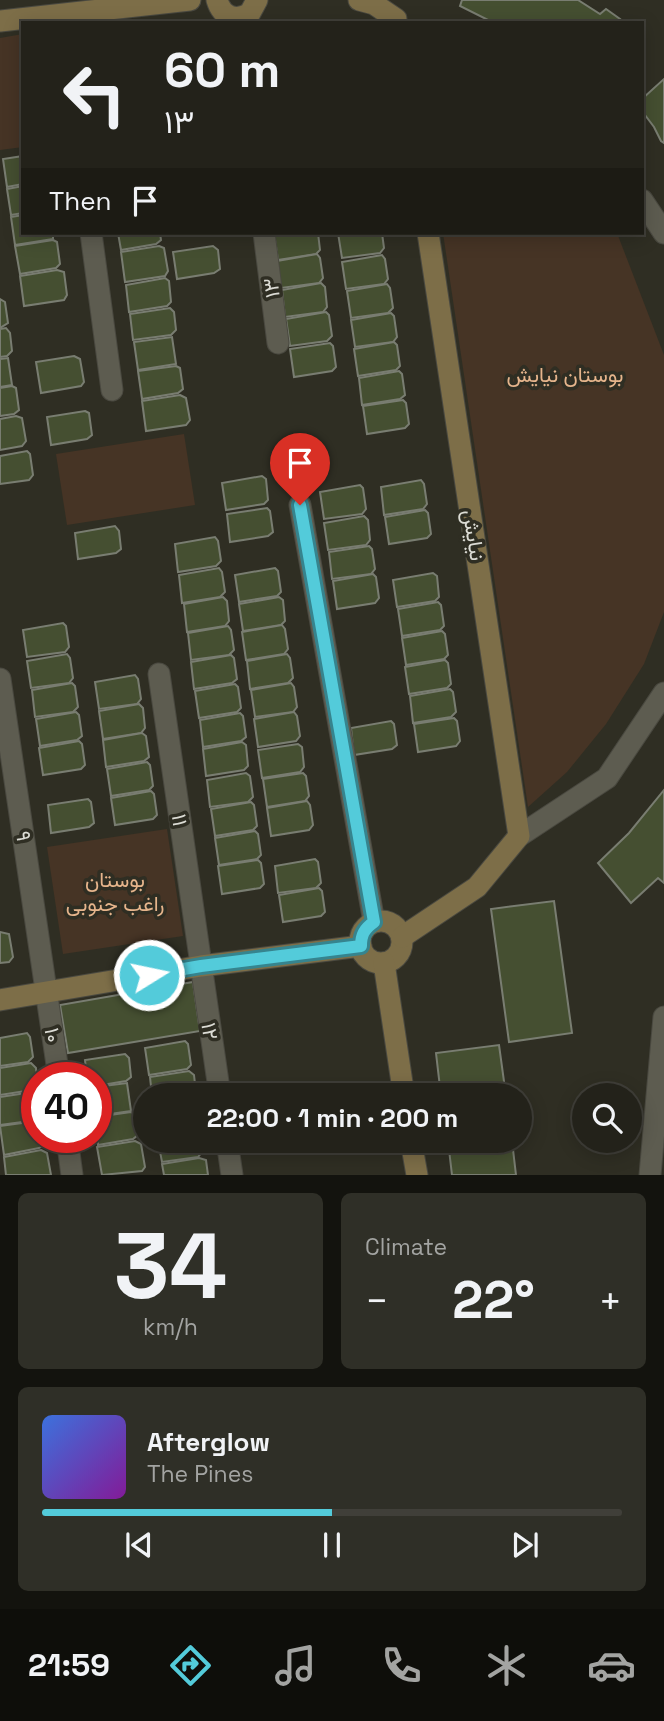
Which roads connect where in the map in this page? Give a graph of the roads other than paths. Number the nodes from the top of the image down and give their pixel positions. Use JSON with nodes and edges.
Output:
{"nodes":[{"id":1,"x":190,"y":0,"type":"edge"},
{"id":2,"x":217,"y":0,"type":"edge"},
{"id":3,"x":257,"y":0,"type":"edge"},
{"id":4,"x":359,"y":0,"type":"edge"},
{"id":5,"x":61,"y":12,"type":"edge"},
{"id":6,"x":239,"y":20,"type":"edge"},
{"id":7,"x":0,"y":21,"type":"edge"},
{"id":8,"x":401,"y":21,"type":"edge"},
{"id":9,"x":644,"y":203,"type":"edge"},
{"id":10,"x":664,"y":233,"type":"edge"},
{"id":11,"x":91,"y":235,"type":"edge"},
{"id":12,"x":264,"y":235,"type":"edge"},
{"id":13,"x":428,"y":235,"type":"edge"},
{"id":14,"x":278,"y":343,"type":"dead end"},
{"id":15,"x":112,"y":390,"type":"dead end"},
{"id":16,"x":300,"y":505,"type":"dead end"},
{"id":17,"x":159,"y":674,"type":"dead end"},
{"id":18,"x":0,"y":679,"type":"edge"},
{"id":19,"x":664,"y":693,"type":"edge"},
{"id":20,"x":520,"y":836,"type":"junction"},
{"id":21,"x":374,"y":922,"type":"junction"},
{"id":22,"x":402,"y":937,"type":"junction"},
{"id":23,"x":361,"y":946,"type":"junction"},
{"id":24,"x":384,"y":963,"type":"junction"},
{"id":25,"x":201,"y":966,"type":"junction"},
{"id":26,"x":47,"y":993,"type":"junction"},
{"id":27,"x":0,"y":1000,"type":"edge"},
{"id":28,"x":664,"y":1017,"type":"edge"},
{"id":29,"x":57,"y":1062,"type":"edge"},
{"id":30,"x":218,"y":1083,"type":"edge"},
{"id":31,"x":402,"y":1083,"type":"edge"},
{"id":32,"x":69,"y":1153,"type":"edge"},
{"id":33,"x":229,"y":1153,"type":"edge"},
{"id":34,"x":413,"y":1153,"type":"edge"},
{"id":35,"x":72,"y":1175,"type":"edge"},
{"id":36,"x":232,"y":1175,"type":"edge"},
{"id":37,"x":417,"y":1175,"type":"edge"},
{"id":38,"x":650,"y":1175,"type":"edge"}],
"edges":[{"from":1,"to":5,"type":"street"},
{"from":2,"to":6,"type":"street"},
{"from":3,"to":6,"type":"street"},
{"from":4,"to":8,"type":"street"},
{"from":5,"to":7,"type":"street"},
{"from":9,"to":10,"type":"street"},
{"from":11,"to":15,"type":"street"},
{"from":12,"to":14,"type":"street","name":"۱۳"},
{"from":13,"to":20,"type":"street","name":"نیایش"},
{"from":16,"to":21,"type":"street"},
{"from":17,"to":25,"type":"street","name":"۱۱"},
{"from":18,"to":26,"type":"street","name":"۹"},
{"from":19,"to":20,"type":"street"},
{"from":20,"to":22,"type":"street"},
{"from":21,"to":22,"type":"street"},
{"from":21,"to":23,"type":"street"},
{"from":22,"to":24,"type":"street"},
{"from":23,"to":24,"type":"street"},
{"from":23,"to":25,"type":"street"},
{"from":24,"to":31,"type":"street"},
{"from":25,"to":26,"type":"street"},
{"from":25,"to":30,"type":"street","name":"۱۲"},
{"from":26,"to":27,"type":"street"},
{"from":26,"to":29,"type":"street","name":"۱۰"},
{"from":28,"to":38,"type":"street"},
{"from":32,"to":35,"type":"street"},
{"from":33,"to":36,"type":"street"},
{"from":34,"to":37,"type":"street"}]}
